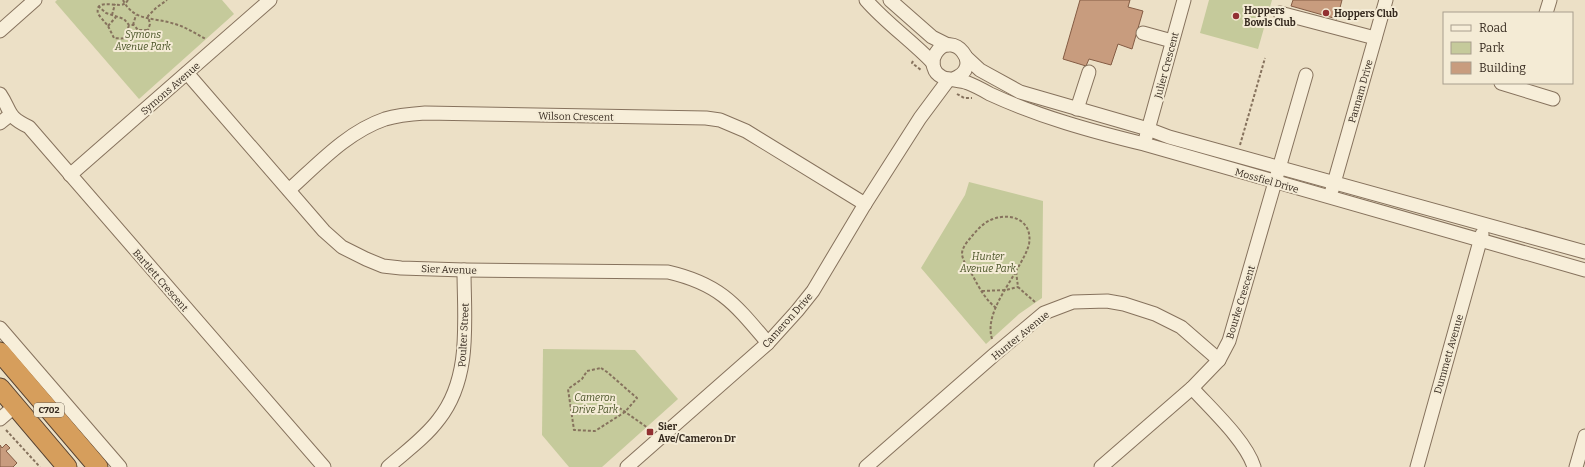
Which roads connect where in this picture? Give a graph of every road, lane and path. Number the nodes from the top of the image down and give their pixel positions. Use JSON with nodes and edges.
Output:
{"nodes":[{"id":1,"x":35,"y":0,"type":"edge"},
{"id":2,"x":123,"y":0,"type":"edge"},
{"id":3,"x":128,"y":0,"type":"edge"},
{"id":4,"x":167,"y":0,"type":"edge"},
{"id":5,"x":270,"y":0,"type":"edge"},
{"id":6,"x":866,"y":0,"type":"edge"},
{"id":7,"x":890,"y":0,"type":"edge"},
{"id":8,"x":1184,"y":0,"type":"edge"},
{"id":9,"x":1386,"y":0,"type":"edge"},
{"id":10,"x":1550,"y":0,"type":"edge"},
{"id":11,"x":116,"y":4,"type":"junction"},
{"id":12,"x":125,"y":4,"type":"junction"},
{"id":13,"x":98,"y":6,"type":"junction"},
{"id":14,"x":1546,"y":12,"type":"edge"},
{"id":15,"x":1280,"y":13,"type":"dead end"},
{"id":16,"x":136,"y":14,"type":"junction"},
{"id":17,"x":112,"y":15,"type":"junction"},
{"id":18,"x":116,"y":17,"type":"junction"},
{"id":19,"x":149,"y":18,"type":"junction"},
{"id":20,"x":129,"y":25,"type":"junction"},
{"id":21,"x":133,"y":25,"type":"junction"},
{"id":22,"x":108,"y":26,"type":"junction"},
{"id":23,"x":148,"y":30,"type":"junction"},
{"id":24,"x":0,"y":31,"type":"edge"},
{"id":25,"x":1143,"y":33,"type":"dead end"},
{"id":26,"x":125,"y":38,"type":"junction"},
{"id":27,"x":1375,"y":38,"type":"junction"},
{"id":28,"x":1172,"y":40,"type":"junction"},
{"id":29,"x":948,"y":45,"type":"junction"},
{"id":30,"x":218,"y":46,"type":"junction"},
{"id":31,"x":966,"y":56,"type":"junction"},
{"id":32,"x":1265,"y":58,"type":"dead end"},
{"id":33,"x":933,"y":66,"type":"junction"},
{"id":34,"x":1089,"y":72,"type":"dead end"},
{"id":35,"x":187,"y":73,"type":"junction"},
{"id":36,"x":1306,"y":75,"type":"dead end"},
{"id":37,"x":951,"y":79,"type":"junction"},
{"id":38,"x":1508,"y":84,"type":"edge"},
{"id":39,"x":1527,"y":87,"type":"edge"},
{"id":40,"x":0,"y":94,"type":"edge"},
{"id":41,"x":1553,"y":99,"type":"dead end"},
{"id":42,"x":1077,"y":109,"type":"junction"},
{"id":43,"x":10,"y":115,"type":"junction"},
{"id":44,"x":920,"y":118,"type":"junction"},
{"id":45,"x":0,"y":123,"type":"edge"},
{"id":46,"x":1148,"y":129,"type":"junction"},
{"id":47,"x":1144,"y":144,"type":"junction"},
{"id":48,"x":1237,"y":155,"type":"junction"},
{"id":49,"x":1279,"y":167,"type":"junction"},
{"id":50,"x":70,"y":175,"type":"junction"},
{"id":51,"x":1275,"y":182,"type":"junction"},
{"id":52,"x":1334,"y":182,"type":"junction"},
{"id":53,"x":288,"y":190,"type":"junction"},
{"id":54,"x":1330,"y":198,"type":"junction"},
{"id":55,"x":865,"y":204,"type":"junction"},
{"id":56,"x":1484,"y":225,"type":"junction"},
{"id":57,"x":1480,"y":241,"type":"junction"},
{"id":58,"x":1585,"y":252,"type":"edge"},
{"id":59,"x":464,"y":270,"type":"junction"},
{"id":60,"x":1585,"y":270,"type":"edge"},
{"id":61,"x":1016,"y":271,"type":"junction"},
{"id":62,"x":1018,"y":287,"type":"junction"},
{"id":63,"x":1006,"y":290,"type":"junction"},
{"id":64,"x":982,"y":292,"type":"junction"},
{"id":65,"x":1036,"y":303,"type":"dead end"},
{"id":66,"x":996,"y":308,"type":"junction"},
{"id":67,"x":0,"y":328,"type":"edge"},
{"id":68,"x":992,"y":340,"type":"dead end"},
{"id":69,"x":768,"y":343,"type":"junction"},
{"id":70,"x":0,"y":352,"type":"edge"},
{"id":71,"x":1219,"y":360,"type":"junction"},
{"id":72,"x":0,"y":388,"type":"edge"},
{"id":73,"x":1192,"y":388,"type":"junction"},
{"id":74,"x":33,"y":390,"type":"junction"},
{"id":75,"x":611,"y":402,"type":"dead end"},
{"id":76,"x":15,"y":406,"type":"junction"},
{"id":77,"x":625,"y":412,"type":"junction"},
{"id":78,"x":2,"y":424,"type":"edge"},
{"id":79,"x":648,"y":428,"type":"dead end"},
{"id":80,"x":1585,"y":436,"type":"edge"},
{"id":81,"x":40,"y":467,"type":"edge"},
{"id":82,"x":67,"y":467,"type":"edge"},
{"id":83,"x":98,"y":467,"type":"edge"},
{"id":84,"x":120,"y":467,"type":"edge"},
{"id":85,"x":324,"y":467,"type":"edge"},
{"id":86,"x":388,"y":467,"type":"edge"},
{"id":87,"x":627,"y":467,"type":"edge"},
{"id":88,"x":866,"y":467,"type":"edge"},
{"id":89,"x":1102,"y":467,"type":"edge"},
{"id":90,"x":1254,"y":467,"type":"edge"},
{"id":91,"x":1417,"y":467,"type":"edge"},
{"id":92,"x":1576,"y":467,"type":"edge"}],
"edges":[{"from":1,"to":24,"type":"street"},
{"from":2,"to":12,"type":"path"},
{"from":3,"to":12,"type":"path"},
{"from":4,"to":19,"type":"path"},
{"from":5,"to":30,"type":"street","name":"Symons Avenue"},
{"from":6,"to":33,"type":"street"},
{"from":7,"to":29,"type":"street"},
{"from":8,"to":28,"type":"street","name":"Julier Crescent"},
{"from":9,"to":27,"type":"street","name":"Pannam Drive"},
{"from":10,"to":14,"type":"street"},
{"from":11,"to":12,"type":"path"},
{"from":11,"to":13,"type":"path"},
{"from":11,"to":17,"type":"path"},
{"from":12,"to":16,"type":"path"},
{"from":13,"to":17,"type":"path"},
{"from":13,"to":22,"type":"path"},
{"from":15,"to":27,"type":"street"},
{"from":16,"to":19,"type":"path"},
{"from":16,"to":21,"type":"path"},
{"from":17,"to":18,"type":"path"},
{"from":18,"to":20,"type":"path"},
{"from":18,"to":22,"type":"path"},
{"from":19,"to":23,"type":"path"},
{"from":19,"to":30,"type":"path"},
{"from":20,"to":21,"type":"path"},
{"from":20,"to":26,"type":"path"},
{"from":21,"to":23,"type":"path"},
{"from":22,"to":26,"type":"path"},
{"from":23,"to":26,"type":"path"},
{"from":25,"to":28,"type":"street"},
{"from":27,"to":52,"type":"street","name":"Pannam Drive"},
{"from":28,"to":46,"type":"street","name":"Julier Crescent"},
{"from":29,"to":31,"type":"street"},
{"from":29,"to":33,"type":"street"},
{"from":30,"to":35,"type":"street","name":"Symons Avenue"},
{"from":31,"to":37,"type":"street"},
{"from":31,"to":42,"type":"street","name":"Mossfiel Drive"},
{"from":32,"to":48,"type":"path"},
{"from":33,"to":37,"type":"street"},
{"from":33,"to":44,"type":"street","name":"Cameron Drive"},
{"from":34,"to":42,"type":"street"},
{"from":35,"to":50,"type":"street","name":"Symons Avenue"},
{"from":35,"to":53,"type":"street","name":"Sier Avenue"},
{"from":36,"to":49,"type":"street","name":"Bourke Crescent"},
{"from":37,"to":44,"type":"street","name":"Cameron Drive"},
{"from":37,"to":47,"type":"street","name":"Mossfiel Drive"},
{"from":38,"to":39,"type":"street"},
{"from":39,"to":41,"type":"street"},
{"from":40,"to":43,"type":"street"},
{"from":42,"to":46,"type":"street","name":"Mossfiel Drive"},
{"from":43,"to":45,"type":"street"},
{"from":43,"to":50,"type":"street","name":"Bartlett Crescent"},
{"from":44,"to":55,"type":"street","name":"Cameron Drive"},
{"from":46,"to":47,"type":"street","name":"Julier Crescent"},
{"from":46,"to":48,"type":"street","name":"Mossfiel Drive"},
{"from":47,"to":51,"type":"street","name":"Mossfiel Drive"},
{"from":48,"to":49,"type":"street","name":"Mossfiel Drive"},
{"from":49,"to":51,"type":"street","name":"Bourke Crescent"},
{"from":49,"to":52,"type":"street","name":"Mossfiel Drive"},
{"from":50,"to":85,"type":"street","name":"Bartlett Crescent"},
{"from":51,"to":54,"type":"street","name":"Mossfiel Drive"},
{"from":51,"to":71,"type":"street","name":"Bourke Crescent"},
{"from":52,"to":54,"type":"street","name":"Pannam Drive"},
{"from":52,"to":56,"type":"street","name":"Mossfiel Drive"},
{"from":53,"to":55,"type":"street","name":"Wilson Crescent"},
{"from":53,"to":59,"type":"street","name":"Sier Avenue"},
{"from":54,"to":57,"type":"street","name":"Mossfiel Drive"},
{"from":55,"to":69,"type":"street","name":"Cameron Drive"},
{"from":56,"to":57,"type":"street","name":"Dummett Avenue"},
{"from":56,"to":58,"type":"street","name":"Mossfiel Drive"},
{"from":57,"to":60,"type":"street","name":"Mossfiel Drive"},
{"from":57,"to":91,"type":"street","name":"Dummett Avenue"},
{"from":59,"to":69,"type":"street","name":"Sier Avenue"},
{"from":59,"to":86,"type":"street","name":"Poulter Street"},
{"from":61,"to":62,"type":"path"},
{"from":61,"to":63,"type":"path"},
{"from":61,"to":64,"type":"path"},
{"from":62,"to":63,"type":"path"},
{"from":62,"to":65,"type":"path"},
{"from":63,"to":64,"type":"path"},
{"from":63,"to":66,"type":"path"},
{"from":64,"to":66,"type":"path"},
{"from":66,"to":68,"type":"path"},
{"from":67,"to":84,"type":"street"},
{"from":69,"to":87,"type":"street","name":"Cameron Drive"},
{"from":70,"to":74,"type":"highway","number":"C702"},
{"from":71,"to":73,"type":"street","name":"Bourke Crescent"},
{"from":71,"to":88,"type":"street","name":"Hunter Avenue"},
{"from":72,"to":76,"type":"highway","number":"C702"},
{"from":73,"to":89,"type":"street","name":"Bourke Crescent"},
{"from":73,"to":90,"type":"street"},
{"from":74,"to":76,"type":"highway"},
{"from":74,"to":83,"type":"highway","number":"C702"},
{"from":75,"to":77,"type":"path"},
{"from":76,"to":78,"type":"street"},
{"from":76,"to":82,"type":"highway","number":"C702"},
{"from":77,"to":77,"type":"path"},
{"from":77,"to":79,"type":"path"},
{"from":78,"to":81,"type":"path"},
{"from":80,"to":92,"type":"street"}]}
